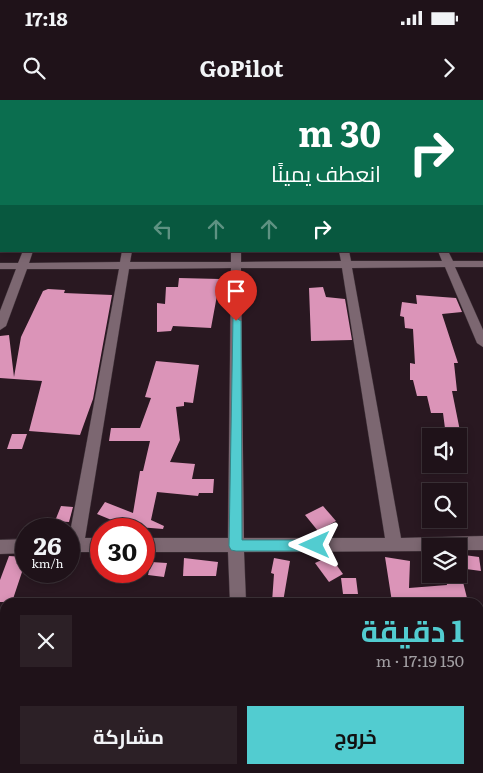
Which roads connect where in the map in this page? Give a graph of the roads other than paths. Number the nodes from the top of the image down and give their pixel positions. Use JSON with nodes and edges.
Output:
{"nodes":[{"id":1,"x":28,"y":252,"type":"edge"},
{"id":2,"x":344,"y":252,"type":"edge"},
{"id":3,"x":444,"y":252,"type":"edge"},
{"id":4,"x":126,"y":258,"type":"edge"},
{"id":5,"x":236,"y":258,"type":"edge"},
{"id":6,"x":448,"y":264,"type":"junction"},
{"id":7,"x":483,"y":264,"type":"edge"},
{"id":8,"x":0,"y":266,"type":"edge"},
{"id":9,"x":22,"y":266,"type":"junction"},
{"id":10,"x":346,"y":266,"type":"junction"},
{"id":11,"x":0,"y":326,"type":"edge"},
{"id":12,"x":482,"y":341,"type":"edge"},
{"id":13,"x":77,"y":518,"type":"edge"},
{"id":14,"x":483,"y":543,"type":"edge"},
{"id":15,"x":155,"y":545,"type":"edge"},
{"id":16,"x":394,"y":545,"type":"junction"},
{"id":17,"x":0,"y":546,"type":"edge"},
{"id":18,"x":15,"y":546,"type":"edge"},
{"id":19,"x":236,"y":546,"type":"junction"},
{"id":20,"x":238,"y":598,"type":"edge"}],
"edges":[{"from":1,"to":9,"type":"street"},
{"from":2,"to":10,"type":"street"},
{"from":3,"to":6,"type":"street"},
{"from":4,"to":5,"type":"street"},
{"from":4,"to":9,"type":"street"},
{"from":4,"to":13,"type":"street"},
{"from":5,"to":10,"type":"street"},
{"from":5,"to":19,"type":"street"},
{"from":6,"to":7,"type":"street"},
{"from":6,"to":10,"type":"street"},
{"from":6,"to":12,"type":"street"},
{"from":8,"to":9,"type":"street"},
{"from":9,"to":11,"type":"street"},
{"from":10,"to":16,"type":"street"},
{"from":14,"to":16,"type":"street"},
{"from":15,"to":19,"type":"street"},
{"from":16,"to":19,"type":"street"},
{"from":17,"to":18,"type":"street"},
{"from":19,"to":20,"type":"street"}]}
